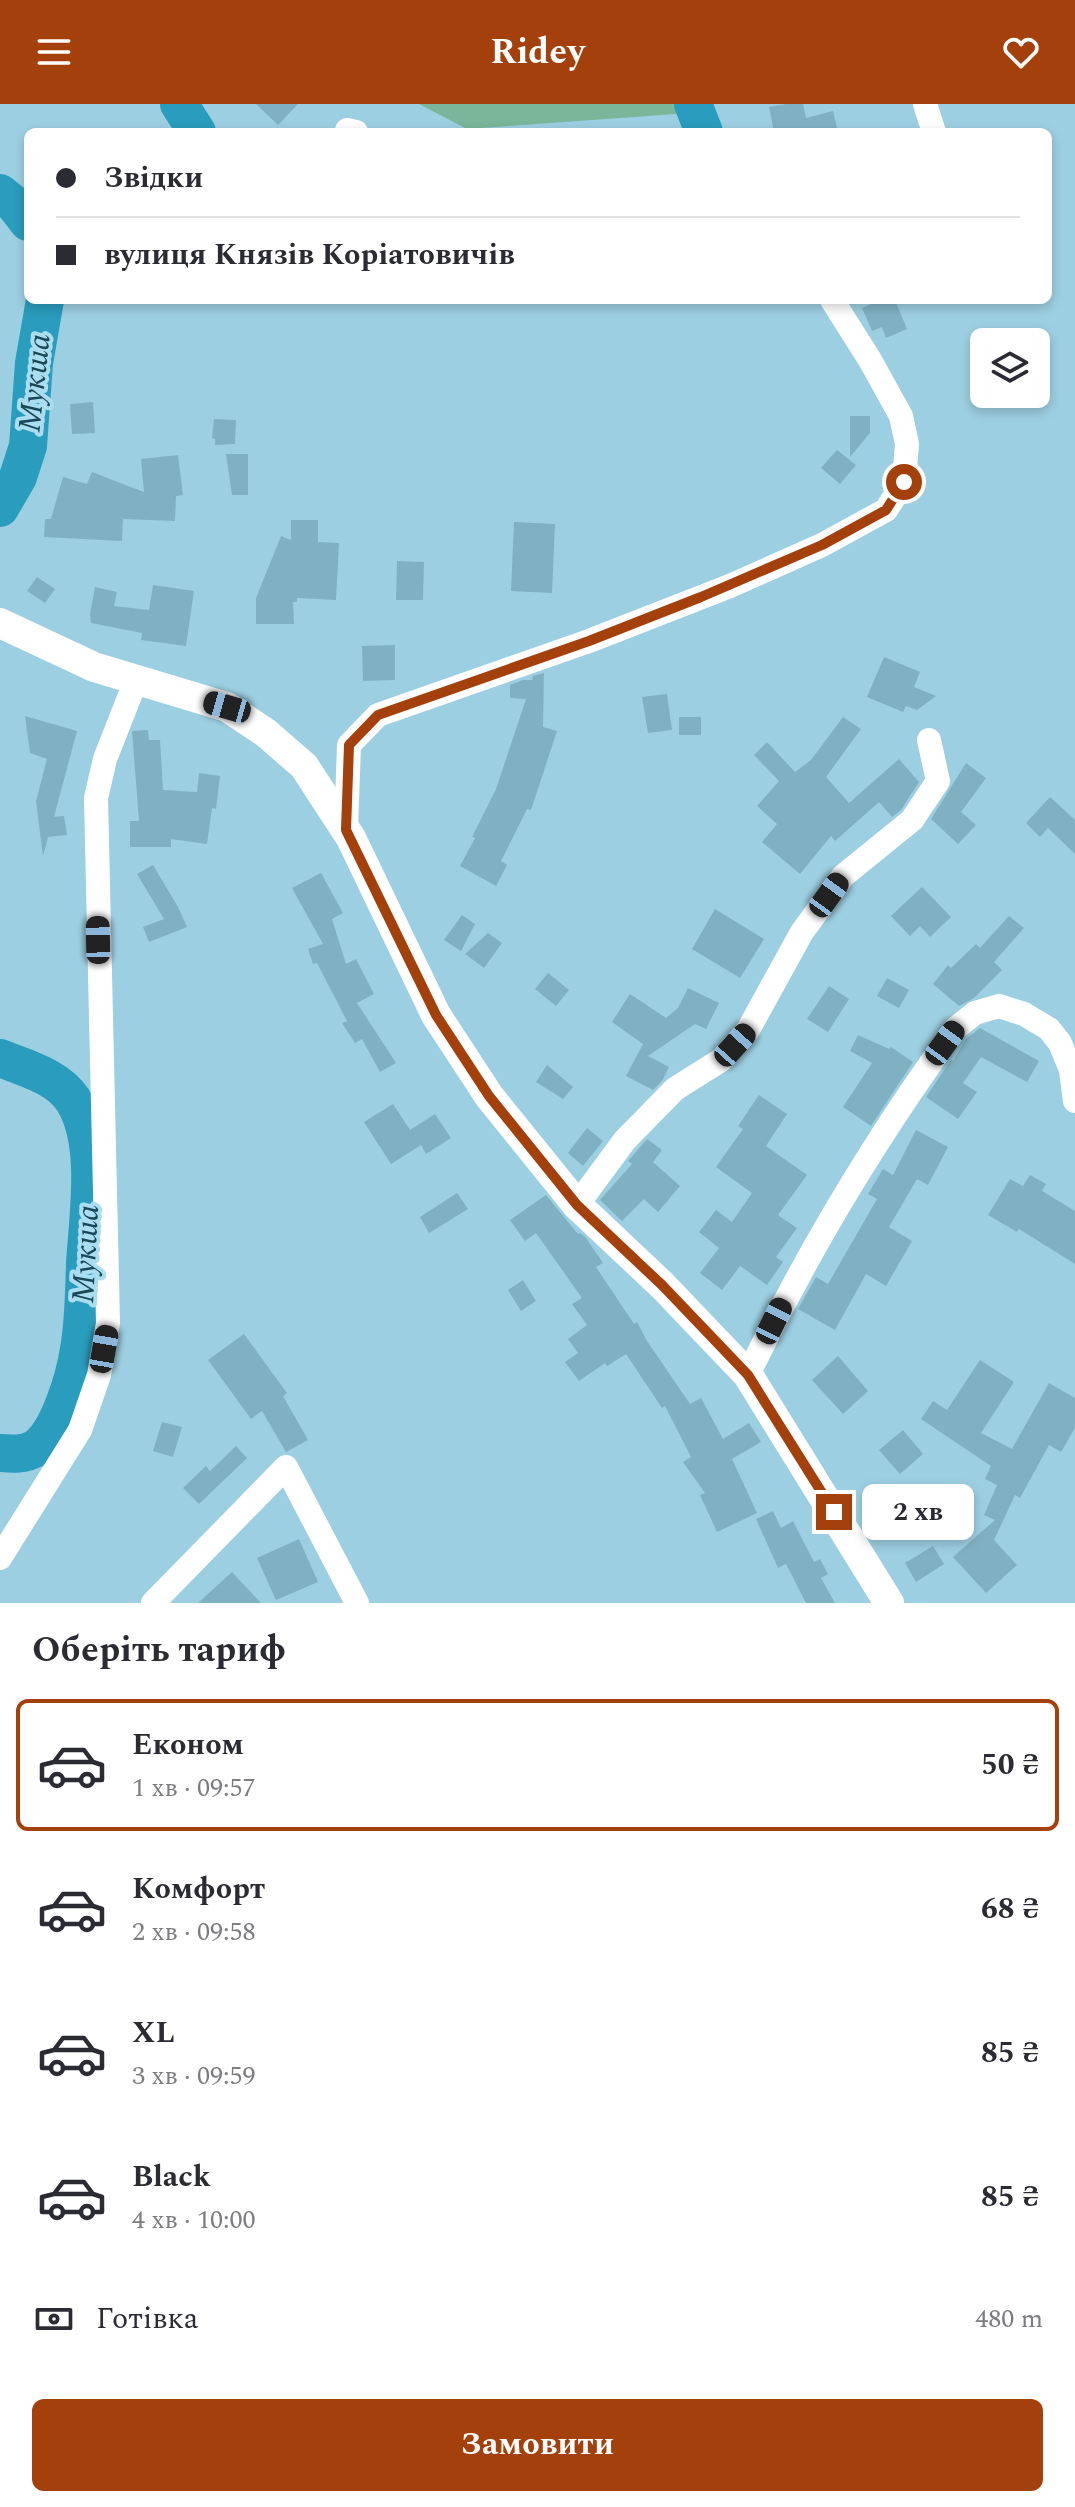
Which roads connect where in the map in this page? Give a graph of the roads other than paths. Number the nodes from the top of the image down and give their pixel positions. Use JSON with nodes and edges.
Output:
{"nodes":[{"id":1,"x":925,"y":104,"type":"edge"},
{"id":2,"x":933,"y":128,"type":"edge"},
{"id":3,"x":835,"y":304,"type":"edge"},
{"id":4,"x":0,"y":623,"type":"edge"},
{"id":5,"x":136,"y":680,"type":"junction"},
{"id":6,"x":929,"y":740,"type":"dead end"},
{"id":7,"x":346,"y":830,"type":"junction"},
{"id":8,"x":1075,"y":1101,"type":"edge"},
{"id":9,"x":577,"y":1205,"type":"junction"},
{"id":10,"x":748,"y":1375,"type":"junction"},
{"id":11,"x":0,"y":1558,"type":"edge"},
{"id":12,"x":153,"y":1603,"type":"edge"},
{"id":13,"x":357,"y":1603,"type":"edge"},
{"id":14,"x":889,"y":1603,"type":"edge"}],
"edges":[{"from":1,"to":2,"type":"street"},
{"from":3,"to":7,"type":"street"},
{"from":4,"to":5,"type":"main road"},
{"from":5,"to":7,"type":"main road"},
{"from":5,"to":11,"type":"street"},
{"from":6,"to":9,"type":"street"},
{"from":7,"to":9,"type":"main road"},
{"from":8,"to":10,"type":"street"},
{"from":9,"to":10,"type":"main road"},
{"from":10,"to":14,"type":"main road"},
{"from":12,"to":13,"type":"street"}]}
